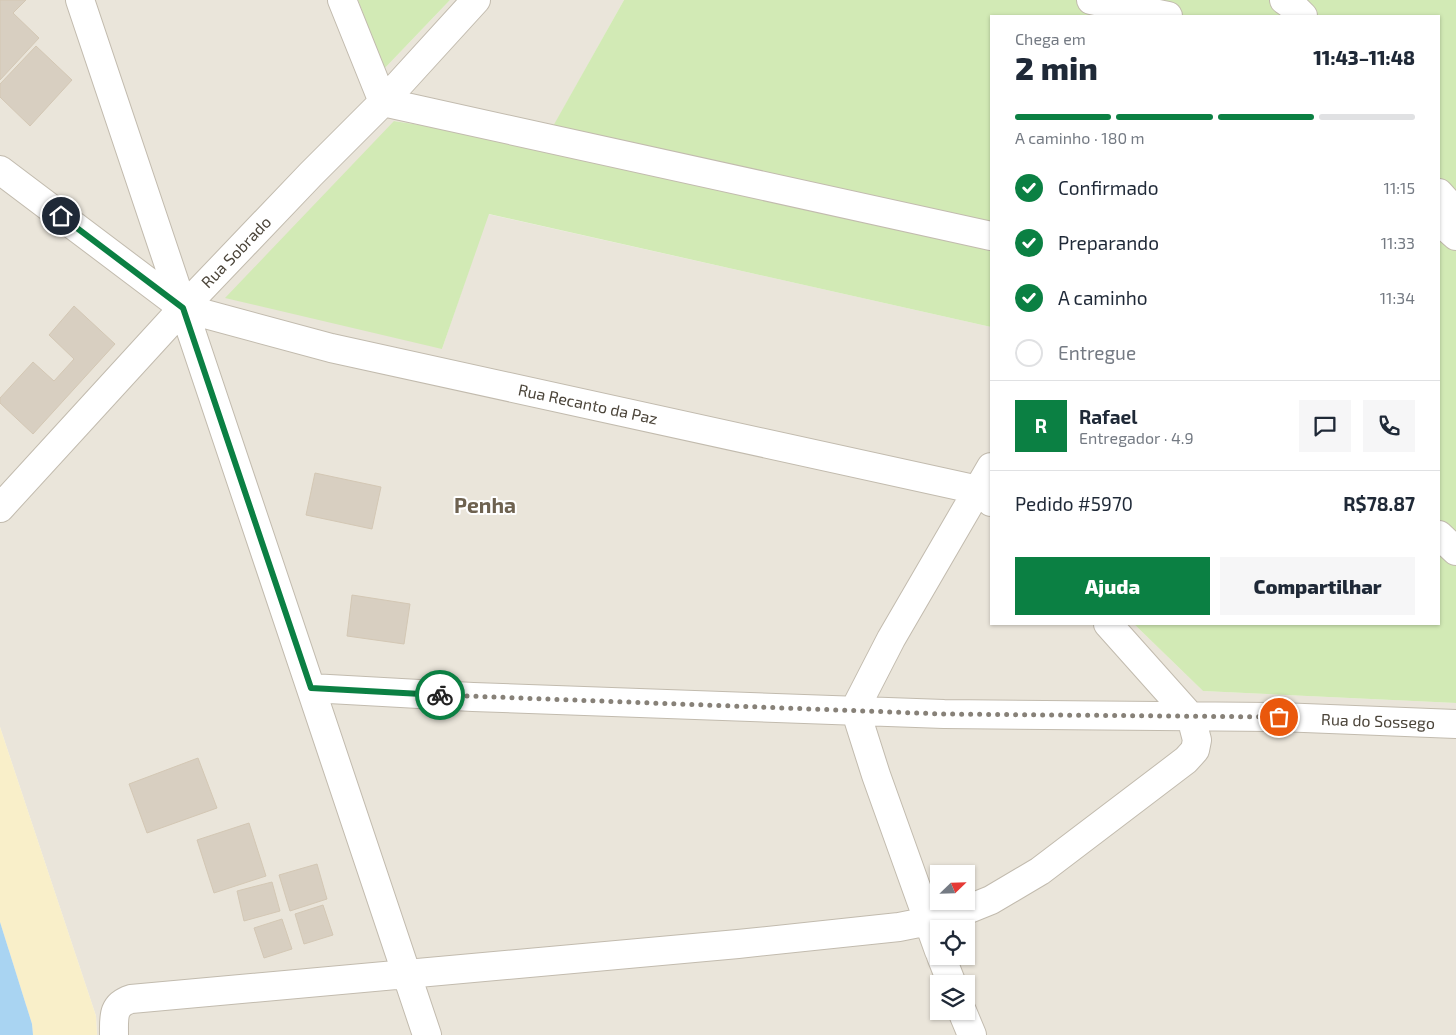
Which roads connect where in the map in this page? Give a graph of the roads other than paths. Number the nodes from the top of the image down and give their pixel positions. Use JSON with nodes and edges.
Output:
{"nodes":[{"id":1,"x":80,"y":0,"type":"edge"},
{"id":2,"x":342,"y":0,"type":"edge"},
{"id":3,"x":476,"y":0,"type":"edge"},
{"id":4,"x":1091,"y":0,"type":"edge"},
{"id":5,"x":1284,"y":0,"type":"edge"},
{"id":6,"x":1163,"y":15,"type":"edge"},
{"id":7,"x":1302,"y":15,"type":"edge"},
{"id":8,"x":382,"y":102,"type":"junction"},
{"id":9,"x":0,"y":170,"type":"edge"},
{"id":10,"x":1440,"y":194,"type":"edge"},
{"id":11,"x":1456,"y":212,"type":"edge"},
{"id":12,"x":1440,"y":222,"type":"edge"},
{"id":13,"x":990,"y":236,"type":"edge"},
{"id":14,"x":1456,"y":236,"type":"edge"},
{"id":15,"x":183,"y":308,"type":"junction"},
{"id":16,"x":987,"y":486,"type":"edge"},
{"id":17,"x":0,"y":508,"type":"edge"},
{"id":18,"x":1440,"y":536,"type":"edge"},
{"id":19,"x":1456,"y":551,"type":"edge"},
{"id":20,"x":1109,"y":625,"type":"edge"},
{"id":21,"x":311,"y":688,"type":"junction"},
{"id":22,"x":855,"y":709,"type":"junction"},
{"id":23,"x":1191,"y":717,"type":"junction"},
{"id":24,"x":1456,"y":724,"type":"edge"},
{"id":25,"x":927,"y":921,"type":"junction"},
{"id":26,"x":930,"y":929,"type":"edge"},
{"id":27,"x":406,"y":973,"type":"junction"},
{"id":28,"x":966,"y":1020,"type":"edge"},
{"id":29,"x":114,"y":1035,"type":"edge"},
{"id":30,"x":427,"y":1035,"type":"edge"},
{"id":31,"x":972,"y":1035,"type":"edge"}],
"edges":[{"from":1,"to":15,"type":"street"},
{"from":2,"to":8,"type":"street"},
{"from":3,"to":8,"type":"street","name":"Rua Sobrado"},
{"from":4,"to":6,"type":"street"},
{"from":5,"to":7,"type":"street"},
{"from":8,"to":13,"type":"street"},
{"from":8,"to":15,"type":"street","name":"Rua Sobrado"},
{"from":9,"to":15,"type":"street"},
{"from":10,"to":11,"type":"street"},
{"from":12,"to":14,"type":"street"},
{"from":15,"to":16,"type":"street","name":"Rua Recanto da Paz"},
{"from":15,"to":17,"type":"street","name":"Rua Sobrado"},
{"from":15,"to":21,"type":"street"},
{"from":16,"to":22,"type":"street"},
{"from":18,"to":19,"type":"street"},
{"from":20,"to":23,"type":"street"},
{"from":21,"to":22,"type":"street","name":"Rua do Sossego"},
{"from":21,"to":27,"type":"street"},
{"from":22,"to":23,"type":"street","name":"Rua do Sossego"},
{"from":22,"to":25,"type":"street"},
{"from":23,"to":24,"type":"street","name":"Rua do Sossego"},
{"from":23,"to":25,"type":"street"},
{"from":25,"to":26,"type":"street"},
{"from":25,"to":27,"type":"street"},
{"from":27,"to":29,"type":"street"},
{"from":27,"to":30,"type":"street"},
{"from":28,"to":31,"type":"street"}]}
